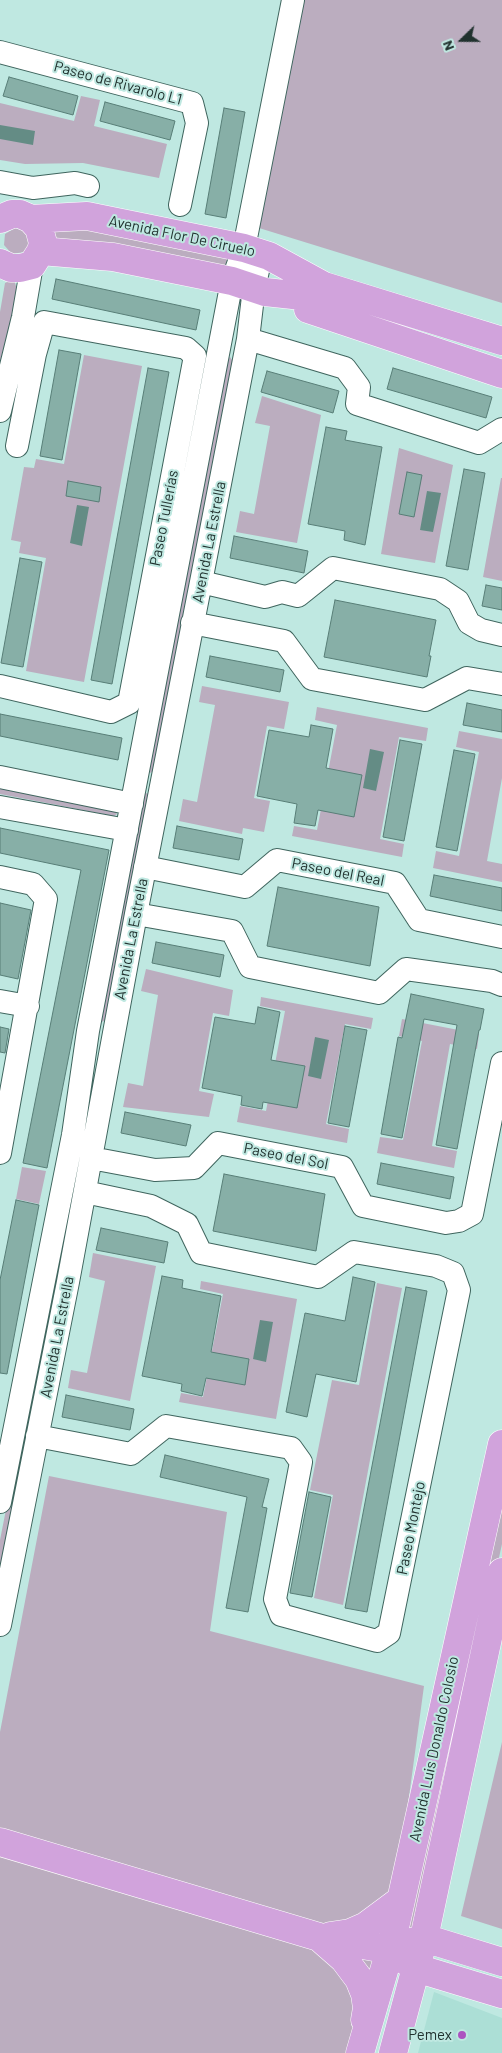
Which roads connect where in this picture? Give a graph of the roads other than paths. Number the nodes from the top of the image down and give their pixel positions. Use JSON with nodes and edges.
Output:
{"nodes":[{"id":1,"x":293,"y":0,"type":"edge"},
{"id":2,"x":0,"y":52,"type":"edge"},
{"id":3,"x":0,"y":182,"type":"edge"},
{"id":4,"x":88,"y":186,"type":"dead end"},
{"id":5,"x":180,"y":205,"type":"dead end"},
{"id":6,"x":1,"y":217,"type":"edge"},
{"id":7,"x":31,"y":219,"type":"junction"},
{"id":8,"x":258,"y":252,"type":"junction"},
{"id":9,"x":37,"y":258,"type":"junction"},
{"id":10,"x":0,"y":263,"type":"edge"},
{"id":11,"x":250,"y":287,"type":"junction"},
{"id":12,"x":323,"y":292,"type":"junction"},
{"id":13,"x":35,"y":320,"type":"junction"},
{"id":14,"x":502,"y":324,"type":"edge"},
{"id":15,"x":257,"y":341,"type":"junction"},
{"id":16,"x":502,"y":341,"type":"edge"},
{"id":17,"x":502,"y":354,"type":"edge"},
{"id":18,"x":502,"y":374,"type":"edge"},
{"id":19,"x":0,"y":411,"type":"edge"},
{"id":20,"x":502,"y":429,"type":"edge"},
{"id":21,"x":17,"y":446,"type":"dead end"},
{"id":22,"x":208,"y":584,"type":"junction"},
{"id":23,"x":200,"y":625,"type":"junction"},
{"id":24,"x":502,"y":634,"type":"edge"},
{"id":25,"x":502,"y":684,"type":"edge"},
{"id":26,"x":0,"y":686,"type":"edge"},
{"id":27,"x":0,"y":777,"type":"edge"},
{"id":28,"x":138,"y":779,"type":"junction"},
{"id":29,"x":161,"y":785,"type":"junction"},
{"id":30,"x":132,"y":804,"type":"junction"},
{"id":31,"x":0,"y":806,"type":"edge"},
{"id":32,"x":127,"y":830,"type":"junction"},
{"id":33,"x":154,"y":869,"type":"junction"},
{"id":34,"x":0,"y":877,"type":"edge"},
{"id":35,"x":145,"y":916,"type":"junction"},
{"id":36,"x":502,"y":937,"type":"edge"},
{"id":37,"x":502,"y":985,"type":"edge"},
{"id":38,"x":0,"y":1001,"type":"edge"},
{"id":39,"x":28,"y":1006,"type":"junction"},
{"id":40,"x":88,"y":1031,"type":"junction"},
{"id":41,"x":113,"y":1036,"type":"junction"},
{"id":42,"x":502,"y":1063,"type":"edge"},
{"id":43,"x":0,"y":1153,"type":"edge"},
{"id":44,"x":101,"y":1160,"type":"junction"},
{"id":45,"x":94,"y":1194,"type":"junction"},
{"id":46,"x":45,"y":1276,"type":"junction"},
{"id":47,"x":68,"y":1282,"type":"junction"},
{"id":48,"x":37,"y":1318,"type":"junction"},
{"id":49,"x":60,"y":1324,"type":"junction"},
{"id":50,"x":46,"y":1438,"type":"junction"},
{"id":51,"x":502,"y":1444,"type":"edge"},
{"id":52,"x":0,"y":1502,"type":"edge"},
{"id":53,"x":502,"y":1572,"type":"edge"},
{"id":54,"x":0,"y":1625,"type":"edge"},
{"id":55,"x":0,"y":1842,"type":"edge"},
{"id":56,"x":401,"y":1900,"type":"junction"},
{"id":57,"x":319,"y":1937,"type":"junction"},
{"id":58,"x":424,"y":1938,"type":"junction"},
{"id":59,"x":390,"y":1950,"type":"junction"},
{"id":60,"x":502,"y":1962,"type":"edge"},
{"id":61,"x":416,"y":1968,"type":"junction"},
{"id":62,"x":502,"y":1994,"type":"edge"},
{"id":63,"x":361,"y":2047,"type":"edge"},
{"id":64,"x":393,"y":2053,"type":"edge"}],
"edges":[{"from":1,"to":8,"type":"street"},
{"from":2,"to":5,"type":"street","name":"Paseo de Rivarolo L1"},
{"from":3,"to":4,"type":"street"},
{"from":6,"to":7,"type":"main road","name":"Avenida Flor De Ciruelo"},
{"from":7,"to":8,"type":"main road","name":"Avenida Flor De Ciruelo"},
{"from":7,"to":9,"type":"main road"},
{"from":8,"to":11,"type":"street"},
{"from":8,"to":12,"type":"main road","name":"Avenida Flor De Ciruelo"},
{"from":8,"to":14,"type":"main road"},
{"from":9,"to":10,"type":"main road"},
{"from":9,"to":11,"type":"main road"},
{"from":9,"to":13,"type":"street"},
{"from":11,"to":12,"type":"main road"},
{"from":11,"to":15,"type":"street","name":"Avenida La Estrella"},
{"from":11,"to":18,"type":"main road"},
{"from":11,"to":28,"type":"street","name":"Avenida La Estrella"},
{"from":12,"to":16,"type":"main road"},
{"from":12,"to":17,"type":"main road"},
{"from":13,"to":19,"type":"street"},
{"from":13,"to":21,"type":"street"},
{"from":13,"to":26,"type":"street","name":"Paseo Tullerías"},
{"from":15,"to":20,"type":"street"},
{"from":15,"to":22,"type":"street","name":"Avenida La Estrella"},
{"from":22,"to":23,"type":"street","name":"Avenida La Estrella"},
{"from":22,"to":24,"type":"street"},
{"from":23,"to":25,"type":"street"},
{"from":23,"to":29,"type":"street","name":"Avenida La Estrella"},
{"from":27,"to":30,"type":"street"},
{"from":28,"to":29,"type":"street"},
{"from":28,"to":30,"type":"street","name":"Avenida La Estrella"},
{"from":29,"to":33,"type":"street","name":"Avenida La Estrella"},
{"from":30,"to":32,"type":"street","name":"Avenida La Estrella"},
{"from":31,"to":32,"type":"street"},
{"from":32,"to":40,"type":"street","name":"Avenida La Estrella"},
{"from":33,"to":35,"type":"street","name":"Avenida La Estrella"},
{"from":33,"to":36,"type":"street","name":"Paseo del Real"},
{"from":34,"to":39,"type":"street"},
{"from":35,"to":37,"type":"street"},
{"from":35,"to":41,"type":"street","name":"Avenida La Estrella"},
{"from":38,"to":39,"type":"street"},
{"from":39,"to":43,"type":"street"},
{"from":40,"to":41,"type":"street"},
{"from":40,"to":46,"type":"street","name":"Avenida La Estrella"},
{"from":41,"to":44,"type":"street","name":"Avenida La Estrella"},
{"from":42,"to":44,"type":"street","name":"Paseo del Sol"},
{"from":44,"to":45,"type":"street","name":"Avenida La Estrella"},
{"from":45,"to":47,"type":"street","name":"Avenida La Estrella"},
{"from":45,"to":50,"type":"street","name":"Paseo Montejo"},
{"from":46,"to":47,"type":"street"},
{"from":46,"to":48,"type":"street","name":"Avenida La Estrella"},
{"from":47,"to":49,"type":"street","name":"Avenida La Estrella"},
{"from":48,"to":49,"type":"street"},
{"from":48,"to":52,"type":"street","name":"Avenida La Estrella"},
{"from":49,"to":50,"type":"street","name":"Avenida La Estrella"},
{"from":50,"to":54,"type":"street","name":"Avenida La Estrella"},
{"from":51,"to":56,"type":"main road","name":"Avenida Luis Donaldo Colosio"},
{"from":53,"to":58,"type":"main road","name":"Avenida Luis Donaldo Colosio"},
{"from":55,"to":57,"type":"main road"},
{"from":56,"to":57,"type":"main road"},
{"from":56,"to":59,"type":"main road","name":"Avenida Luis Donaldo Colosio"},
{"from":57,"to":59,"type":"main road"},
{"from":57,"to":63,"type":"main road"},
{"from":58,"to":59,"type":"main road"},
{"from":58,"to":60,"type":"main road"},
{"from":58,"to":61,"type":"main road","name":"Avenida Luis Donaldo Colosio"},
{"from":59,"to":61,"type":"main road"},
{"from":59,"to":63,"type":"main road","name":"Avenida Luis Donaldo Colosio"},
{"from":61,"to":62,"type":"main road"},
{"from":61,"to":64,"type":"main road","name":"Avenida Luis Donaldo Colosio"}]}
